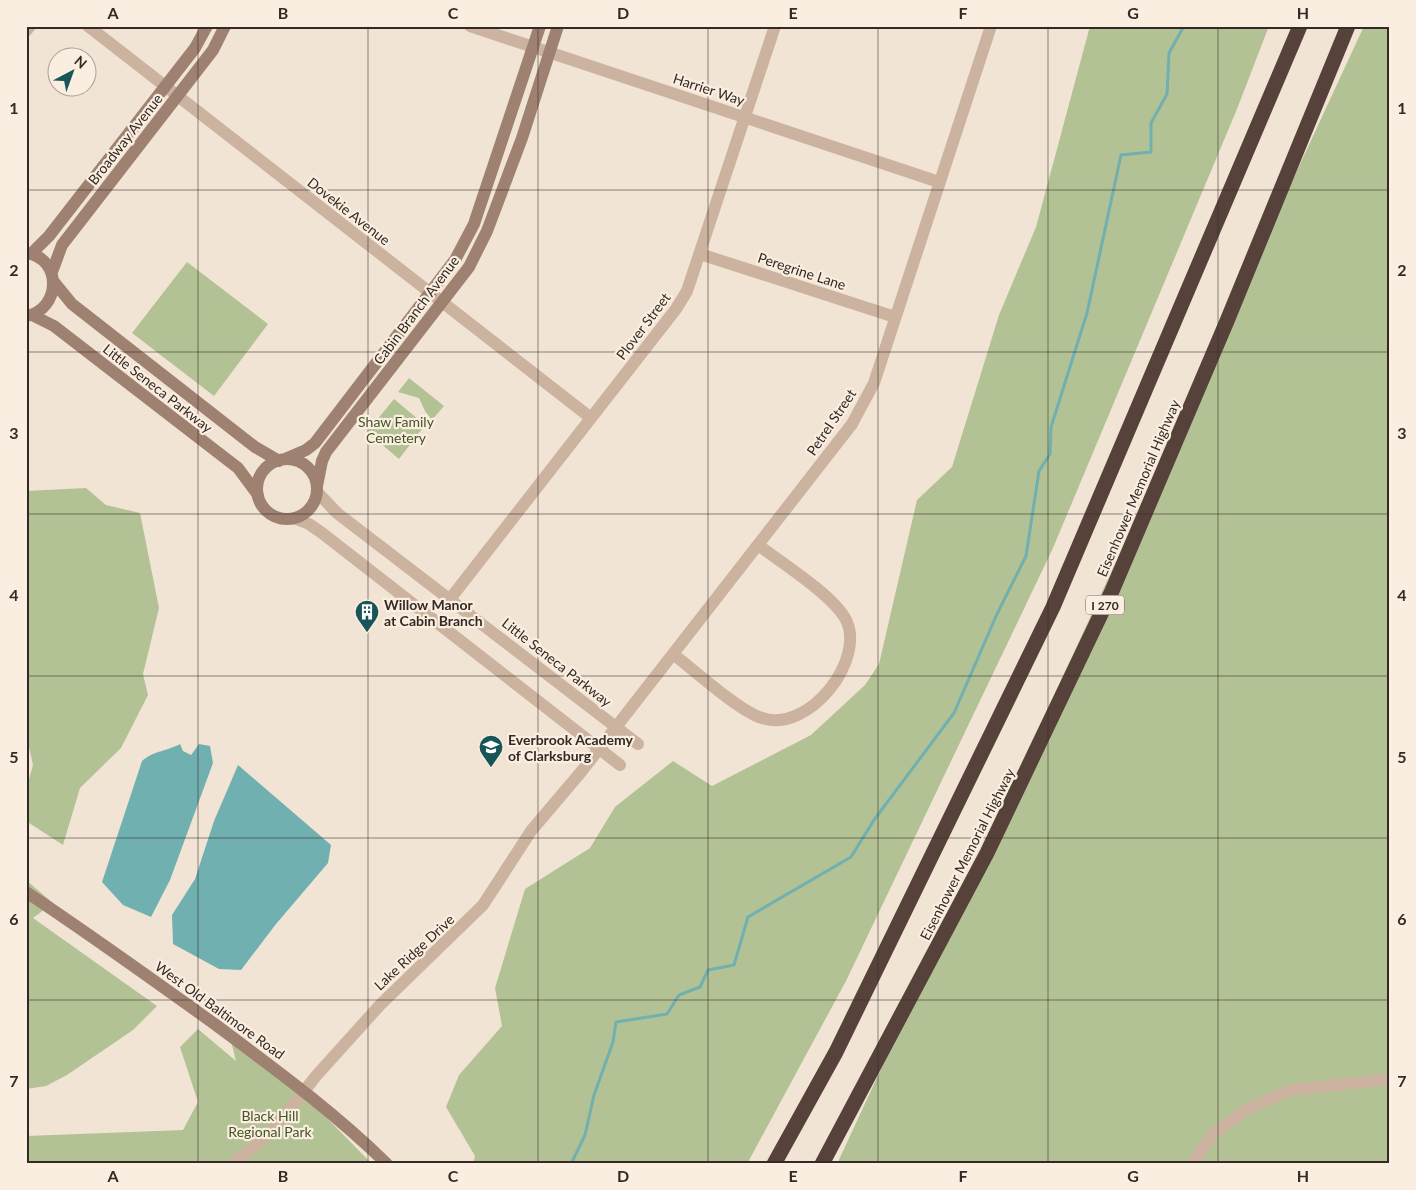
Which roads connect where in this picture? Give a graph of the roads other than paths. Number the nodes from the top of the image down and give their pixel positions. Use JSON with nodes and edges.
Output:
{"nodes":[{"id":1,"x":30,"y":26,"type":"edge"},
{"id":2,"x":88,"y":26,"type":"edge"},
{"id":3,"x":207,"y":26,"type":"edge"},
{"id":4,"x":225,"y":26,"type":"edge"},
{"id":5,"x":470,"y":26,"type":"edge"},
{"id":6,"x":540,"y":26,"type":"edge"},
{"id":7,"x":558,"y":26,"type":"edge"},
{"id":8,"x":775,"y":26,"type":"edge"},
{"id":9,"x":991,"y":26,"type":"edge"},
{"id":10,"x":1300,"y":26,"type":"edge"},
{"id":11,"x":1348,"y":26,"type":"edge"},
{"id":12,"x":26,"y":31,"type":"edge"},
{"id":13,"x":534,"y":47,"type":"junction"},
{"id":14,"x":550,"y":52,"type":"junction"},
{"id":15,"x":166,"y":86,"type":"junction"},
{"id":16,"x":178,"y":96,"type":"junction"},
{"id":17,"x":746,"y":118,"type":"junction"},
{"id":18,"x":939,"y":182,"type":"junction"},
{"id":19,"x":28,"y":253,"type":"edge"},
{"id":20,"x":700,"y":254,"type":"junction"},
{"id":21,"x":53,"y":277,"type":"junction"},
{"id":22,"x":430,"y":294,"type":"junction"},
{"id":23,"x":442,"y":303,"type":"junction"},
{"id":24,"x":29,"y":315,"type":"edge"},
{"id":25,"x":895,"y":317,"type":"junction"},
{"id":26,"x":591,"y":418,"type":"junction"},
{"id":27,"x":282,"y":460,"type":"junction"},
{"id":28,"x":317,"y":489,"type":"junction"},
{"id":29,"x":258,"y":495,"type":"junction"},
{"id":30,"x":294,"y":518,"type":"junction"},
{"id":31,"x":758,"y":545,"type":"junction"},
{"id":32,"x":450,"y":599,"type":"junction"},
{"id":33,"x":673,"y":654,"type":"junction"},
{"id":34,"x":616,"y":727,"type":"junction"},
{"id":35,"x":638,"y":744,"type":"dead end"},
{"id":36,"x":599,"y":749,"type":"junction"},
{"id":37,"x":620,"y":765,"type":"dead end"},
{"id":38,"x":26,"y":892,"type":"edge"},
{"id":39,"x":1390,"y":1079,"type":"edge"},
{"id":40,"x":304,"y":1091,"type":"junction"},
{"id":41,"x":233,"y":1164,"type":"edge"},
{"id":42,"x":387,"y":1164,"type":"edge"},
{"id":43,"x":774,"y":1164,"type":"edge"},
{"id":44,"x":822,"y":1164,"type":"edge"},
{"id":45,"x":1192,"y":1164,"type":"edge"}],
"edges":[{"from":1,"to":12,"type":"street"},
{"from":2,"to":15,"type":"street","name":"Dovekie Avenue"},
{"from":3,"to":15,"type":"street","name":"Broadway Avenue"},
{"from":4,"to":16,"type":"street","name":"Broadway Avenue"},
{"from":5,"to":13,"type":"street","name":"Harrier Way"},
{"from":6,"to":13,"type":"street","name":"Cabin Branch Avenue"},
{"from":7,"to":14,"type":"street","name":"Cabin Branch Avenue"},
{"from":8,"to":17,"type":"street","name":"Plover Street"},
{"from":9,"to":18,"type":"street","name":"Petrel Street"},
{"from":10,"to":43,"type":"highway"},
{"from":11,"to":44,"type":"highway","name":"Eisenhower Memorial Highway","number":"I 270"},
{"from":13,"to":14,"type":"street","name":"Harrier Way"},
{"from":13,"to":22,"type":"street","name":"Cabin Branch Avenue"},
{"from":14,"to":17,"type":"street","name":"Harrier Way"},
{"from":14,"to":23,"type":"street","name":"Cabin Branch Avenue"},
{"from":15,"to":16,"type":"street","name":"Dovekie Avenue"},
{"from":15,"to":19,"type":"street","name":"Broadway Avenue"},
{"from":16,"to":21,"type":"street","name":"Broadway Avenue"},
{"from":16,"to":22,"type":"street","name":"Dovekie Avenue"},
{"from":17,"to":18,"type":"street","name":"Harrier Way"},
{"from":17,"to":20,"type":"street","name":"Plover Street"},
{"from":18,"to":25,"type":"street","name":"Petrel Street"},
{"from":19,"to":21,"type":"street","name":"Little Seneca Parkway"},
{"from":20,"to":25,"type":"street","name":"Peregrine Lane"},
{"from":20,"to":26,"type":"street","name":"Plover Street"},
{"from":21,"to":24,"type":"street","name":"Broadway Avenue"},
{"from":21,"to":27,"type":"street","name":"Little Seneca Parkway"},
{"from":22,"to":23,"type":"street","name":"Dovekie Avenue"},
{"from":22,"to":27,"type":"street","name":"Cabin Branch Avenue"},
{"from":23,"to":26,"type":"street","name":"Dovekie Avenue"},
{"from":23,"to":28,"type":"street","name":"Cabin Branch Avenue"},
{"from":24,"to":29,"type":"street","name":"Little Seneca Parkway"},
{"from":25,"to":31,"type":"street","name":"Petrel Street"},
{"from":26,"to":32,"type":"street","name":"Plover Street"},
{"from":27,"to":28,"type":"street"},
{"from":27,"to":29,"type":"street"},
{"from":28,"to":30,"type":"street"},
{"from":28,"to":32,"type":"street","name":"Little Seneca Parkway"},
{"from":29,"to":30,"type":"street"},
{"from":30,"to":36,"type":"street"},
{"from":31,"to":33,"type":"street","name":"Petrel Street"},
{"from":31,"to":33,"type":"street"},
{"from":32,"to":34,"type":"street","name":"Little Seneca Parkway"},
{"from":33,"to":34,"type":"street","name":"Petrel Street"},
{"from":34,"to":35,"type":"street","name":"Little Seneca Parkway"},
{"from":34,"to":36,"type":"street","name":"Petrel Street"},
{"from":36,"to":37,"type":"street"},
{"from":36,"to":40,"type":"street","name":"Lake Ridge Drive"},
{"from":38,"to":40,"type":"street","name":"West Old Baltimore Road"},
{"from":39,"to":45,"type":"street"},
{"from":40,"to":41,"type":"street","name":"Lake Ridge Drive"},
{"from":40,"to":42,"type":"street","name":"West Old Baltimore Road"}]}
